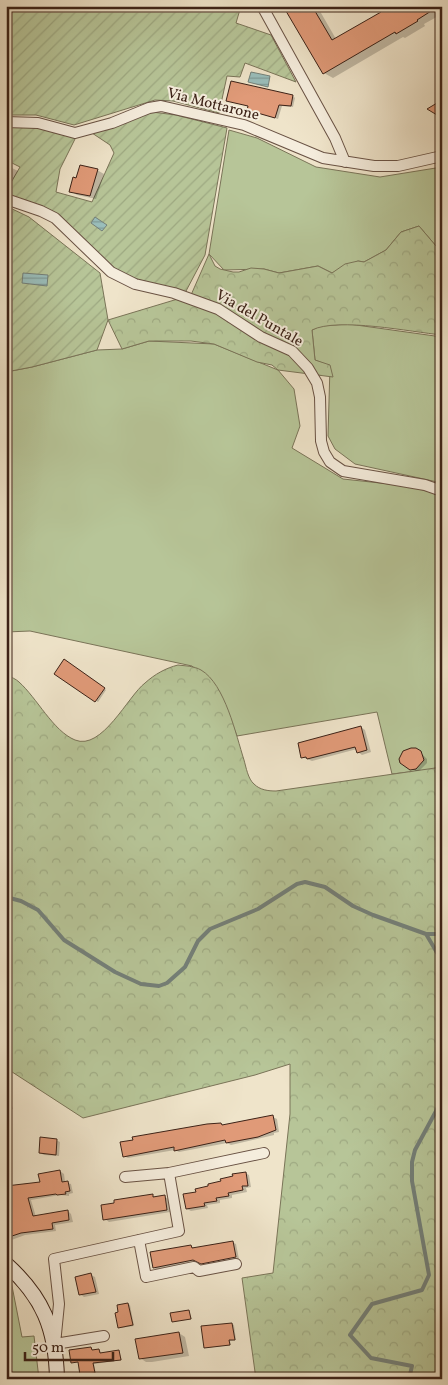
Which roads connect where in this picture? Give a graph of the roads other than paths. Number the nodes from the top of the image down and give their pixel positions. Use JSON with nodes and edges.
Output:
{"nodes":[{"id":1,"x":262,"y":6,"type":"edge"},
{"id":2,"x":6,"y":122,"type":"edge"},
{"id":3,"x":442,"y":156,"type":"edge"},
{"id":4,"x":345,"y":162,"type":"junction"},
{"id":5,"x":6,"y":199,"type":"edge"},
{"id":6,"x":442,"y":491,"type":"edge"},
{"id":7,"x":264,"y":1153,"type":"dead end"},
{"id":8,"x":169,"y":1173,"type":"junction"},
{"id":9,"x":125,"y":1177,"type":"dead end"},
{"id":10,"x":139,"y":1240,"type":"junction"},
{"id":11,"x":6,"y":1264,"type":"edge"},
{"id":12,"x":236,"y":1264,"type":"dead end"},
{"id":13,"x":59,"y":1304,"type":"junction"},
{"id":14,"x":47,"y":1319,"type":"junction"},
{"id":15,"x":104,"y":1336,"type":"dead end"},
{"id":16,"x":55,"y":1344,"type":"junction"},
{"id":17,"x":57,"y":1379,"type":"edge"}],
"edges":[{"from":1,"to":4,"type":"street"},
{"from":2,"to":4,"type":"street","name":"Via Mottarone"},
{"from":3,"to":4,"type":"street","name":"Via Mottarone"},
{"from":5,"to":6,"type":"street","name":"Via del Puntale"},
{"from":7,"to":8,"type":"street"},
{"from":8,"to":9,"type":"street"},
{"from":8,"to":10,"type":"street"},
{"from":10,"to":12,"type":"street"},
{"from":10,"to":13,"type":"street"},
{"from":11,"to":14,"type":"street"},
{"from":13,"to":14,"type":"street"},
{"from":13,"to":16,"type":"street"},
{"from":14,"to":16,"type":"street"},
{"from":15,"to":16,"type":"street"},
{"from":16,"to":17,"type":"street"}]}
